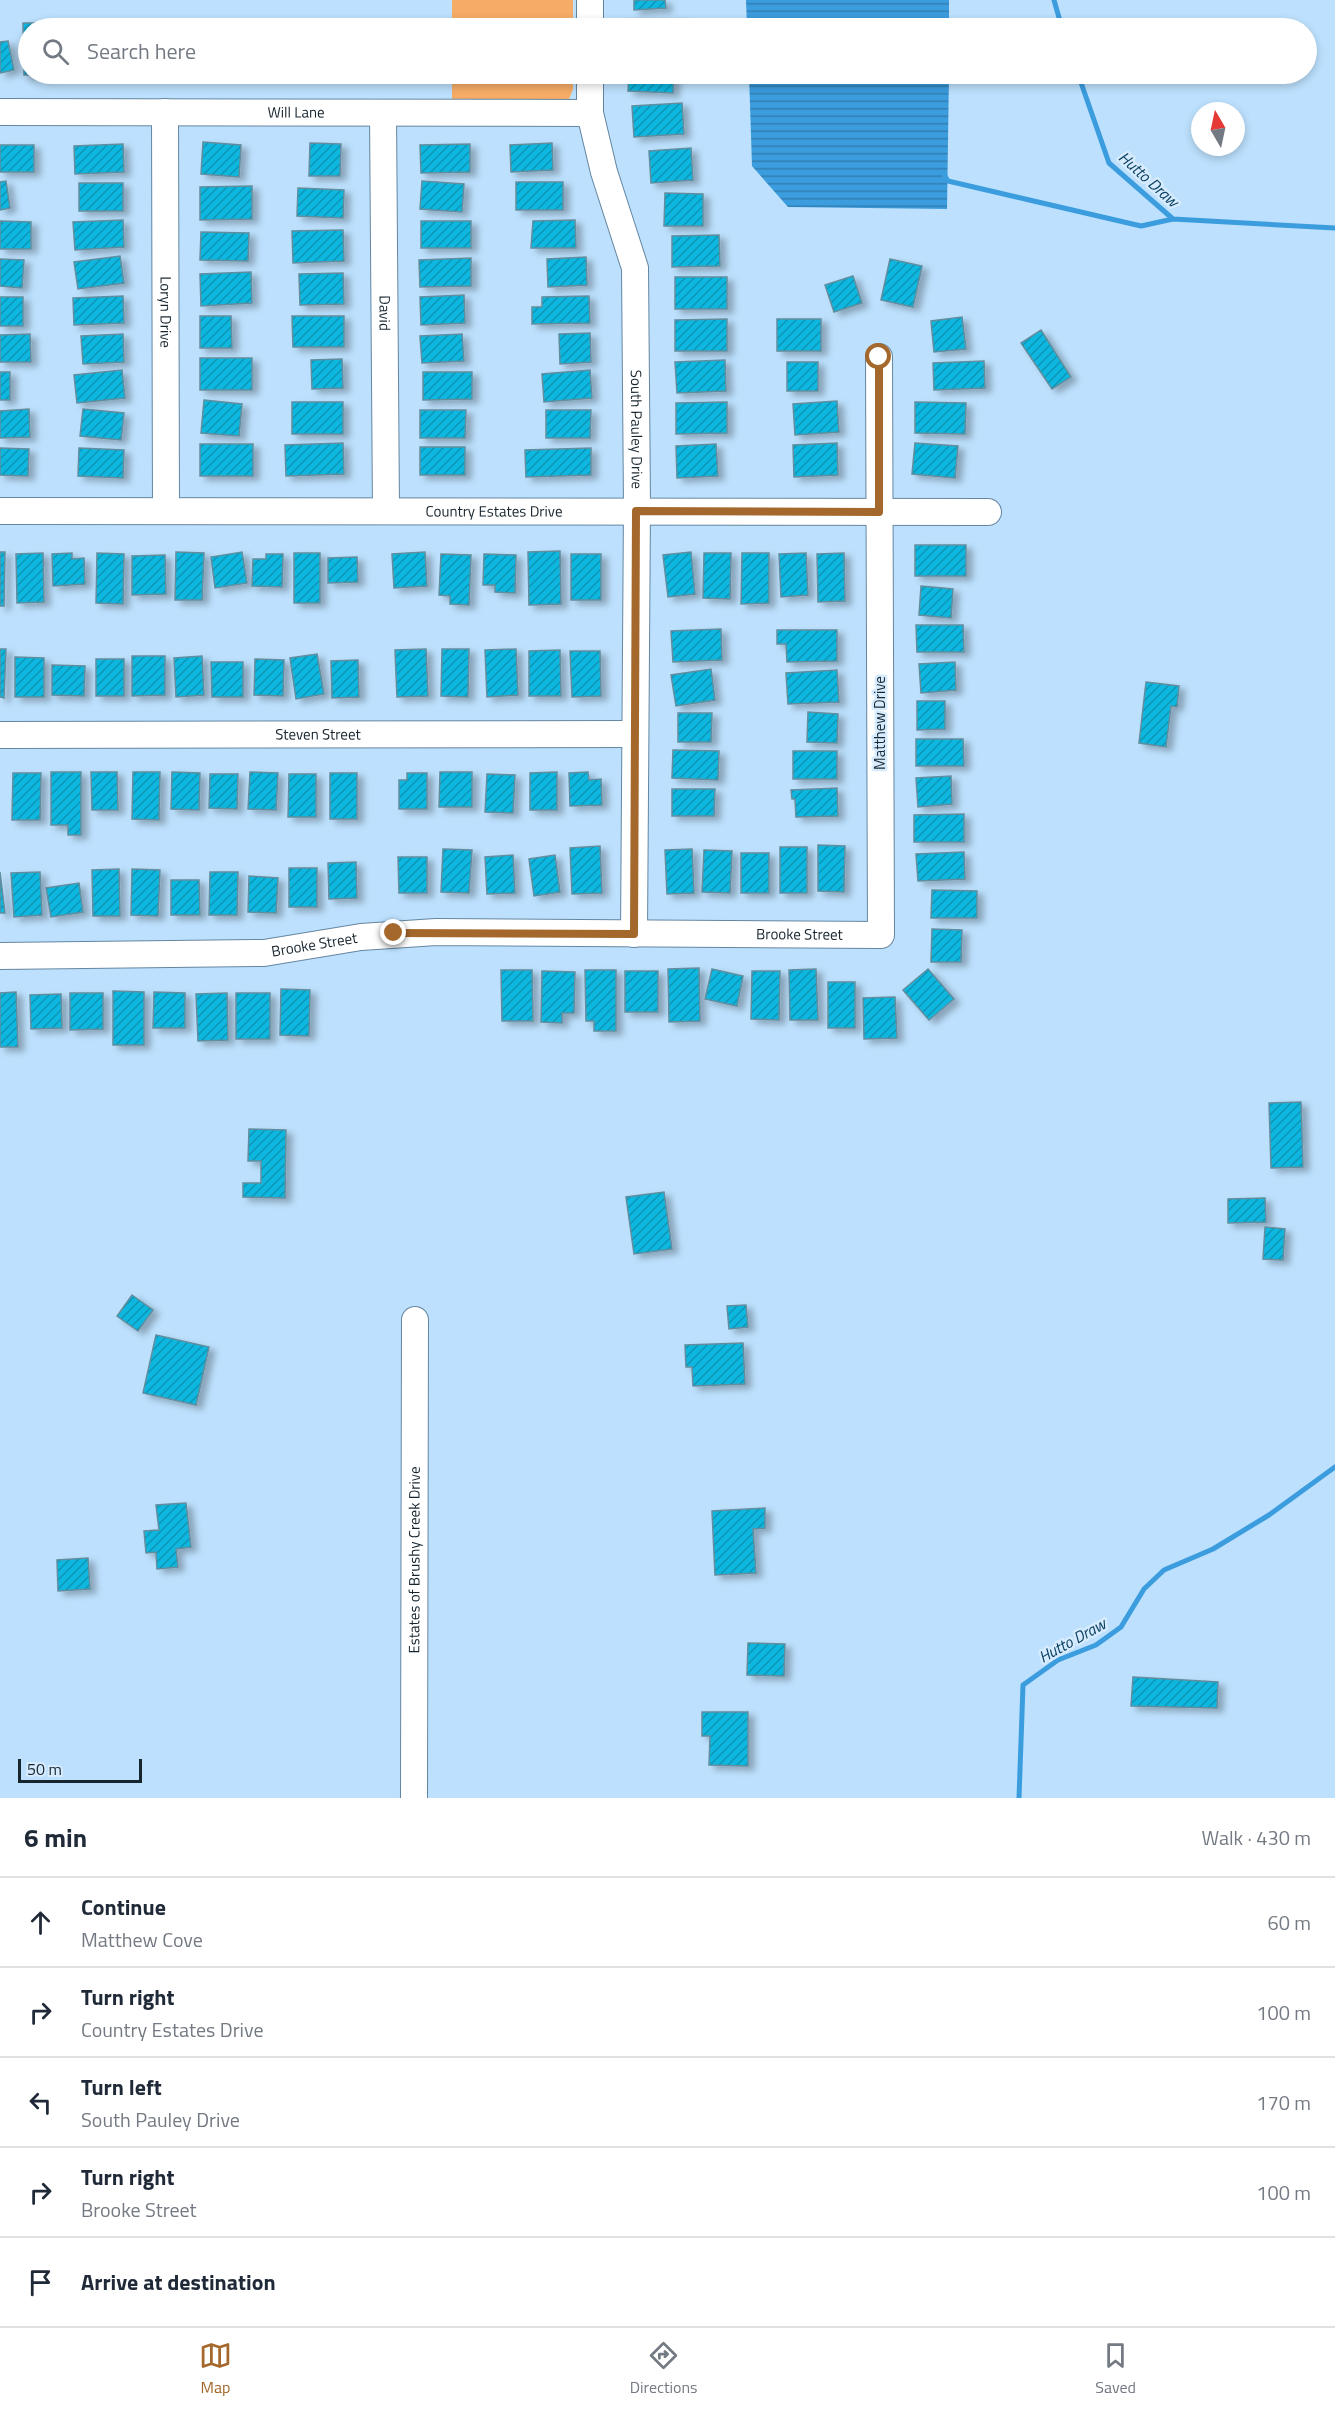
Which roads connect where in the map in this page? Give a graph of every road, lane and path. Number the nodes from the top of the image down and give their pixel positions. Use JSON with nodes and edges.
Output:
{"nodes":[{"id":1,"x":590,"y":0,"type":"edge"},
{"id":2,"x":590,"y":18,"type":"edge"},
{"id":3,"x":590,"y":84,"type":"edge"},
{"id":4,"x":0,"y":112,"type":"edge"},
{"id":5,"x":165,"y":112,"type":"junction"},
{"id":6,"x":383,"y":113,"type":"junction"},
{"id":7,"x":590,"y":113,"type":"junction"},
{"id":8,"x":879,"y":357,"type":"dead end"},
{"id":9,"x":0,"y":511,"type":"edge"},
{"id":10,"x":166,"y":511,"type":"junction"},
{"id":11,"x":386,"y":511,"type":"junction"},
{"id":12,"x":636,"y":511,"type":"junction"},
{"id":13,"x":879,"y":512,"type":"junction"},
{"id":14,"x":987,"y":512,"type":"dead end"},
{"id":15,"x":634,"y":734,"type":"junction"},
{"id":16,"x":0,"y":735,"type":"edge"},
{"id":17,"x":634,"y":934,"type":"junction"},
{"id":18,"x":881,"y":935,"type":"joint"},
{"id":19,"x":0,"y":956,"type":"edge"},
{"id":20,"x":416,"y":1320,"type":"dead end"},
{"id":21,"x":414,"y":1798,"type":"edge"}],
"edges":[{"from":1,"to":2,"type":"street"},
{"from":3,"to":7,"type":"street","name":"South Pauley Drive"},
{"from":4,"to":5,"type":"street","name":"Will Lane"},
{"from":5,"to":6,"type":"street","name":"Will Lane"},
{"from":5,"to":10,"type":"street","name":"Loryn Drive"},
{"from":6,"to":7,"type":"street","name":"Will Lane"},
{"from":6,"to":11,"type":"street","name":"David"},
{"from":7,"to":12,"type":"street","name":"South Pauley Drive"},
{"from":8,"to":13,"type":"street","name":"Matthew Drive"},
{"from":9,"to":10,"type":"street","name":"Country Estates Drive"},
{"from":10,"to":11,"type":"street","name":"Country Estates Drive"},
{"from":11,"to":12,"type":"street","name":"Country Estates Drive"},
{"from":12,"to":13,"type":"street","name":"Country Estates Drive"},
{"from":12,"to":15,"type":"street","name":"South Pauley Drive"},
{"from":13,"to":14,"type":"street","name":"Country Estates Drive"},
{"from":13,"to":18,"type":"street","name":"Matthew Drive"},
{"from":15,"to":16,"type":"street","name":"Steven Street"},
{"from":15,"to":17,"type":"street","name":"South Pauley Drive"},
{"from":17,"to":18,"type":"street","name":"Brooke Street"},
{"from":17,"to":19,"type":"street","name":"Brooke Street"},
{"from":20,"to":21,"type":"street","name":"Estates of Brushy Creek Drive"}]}
